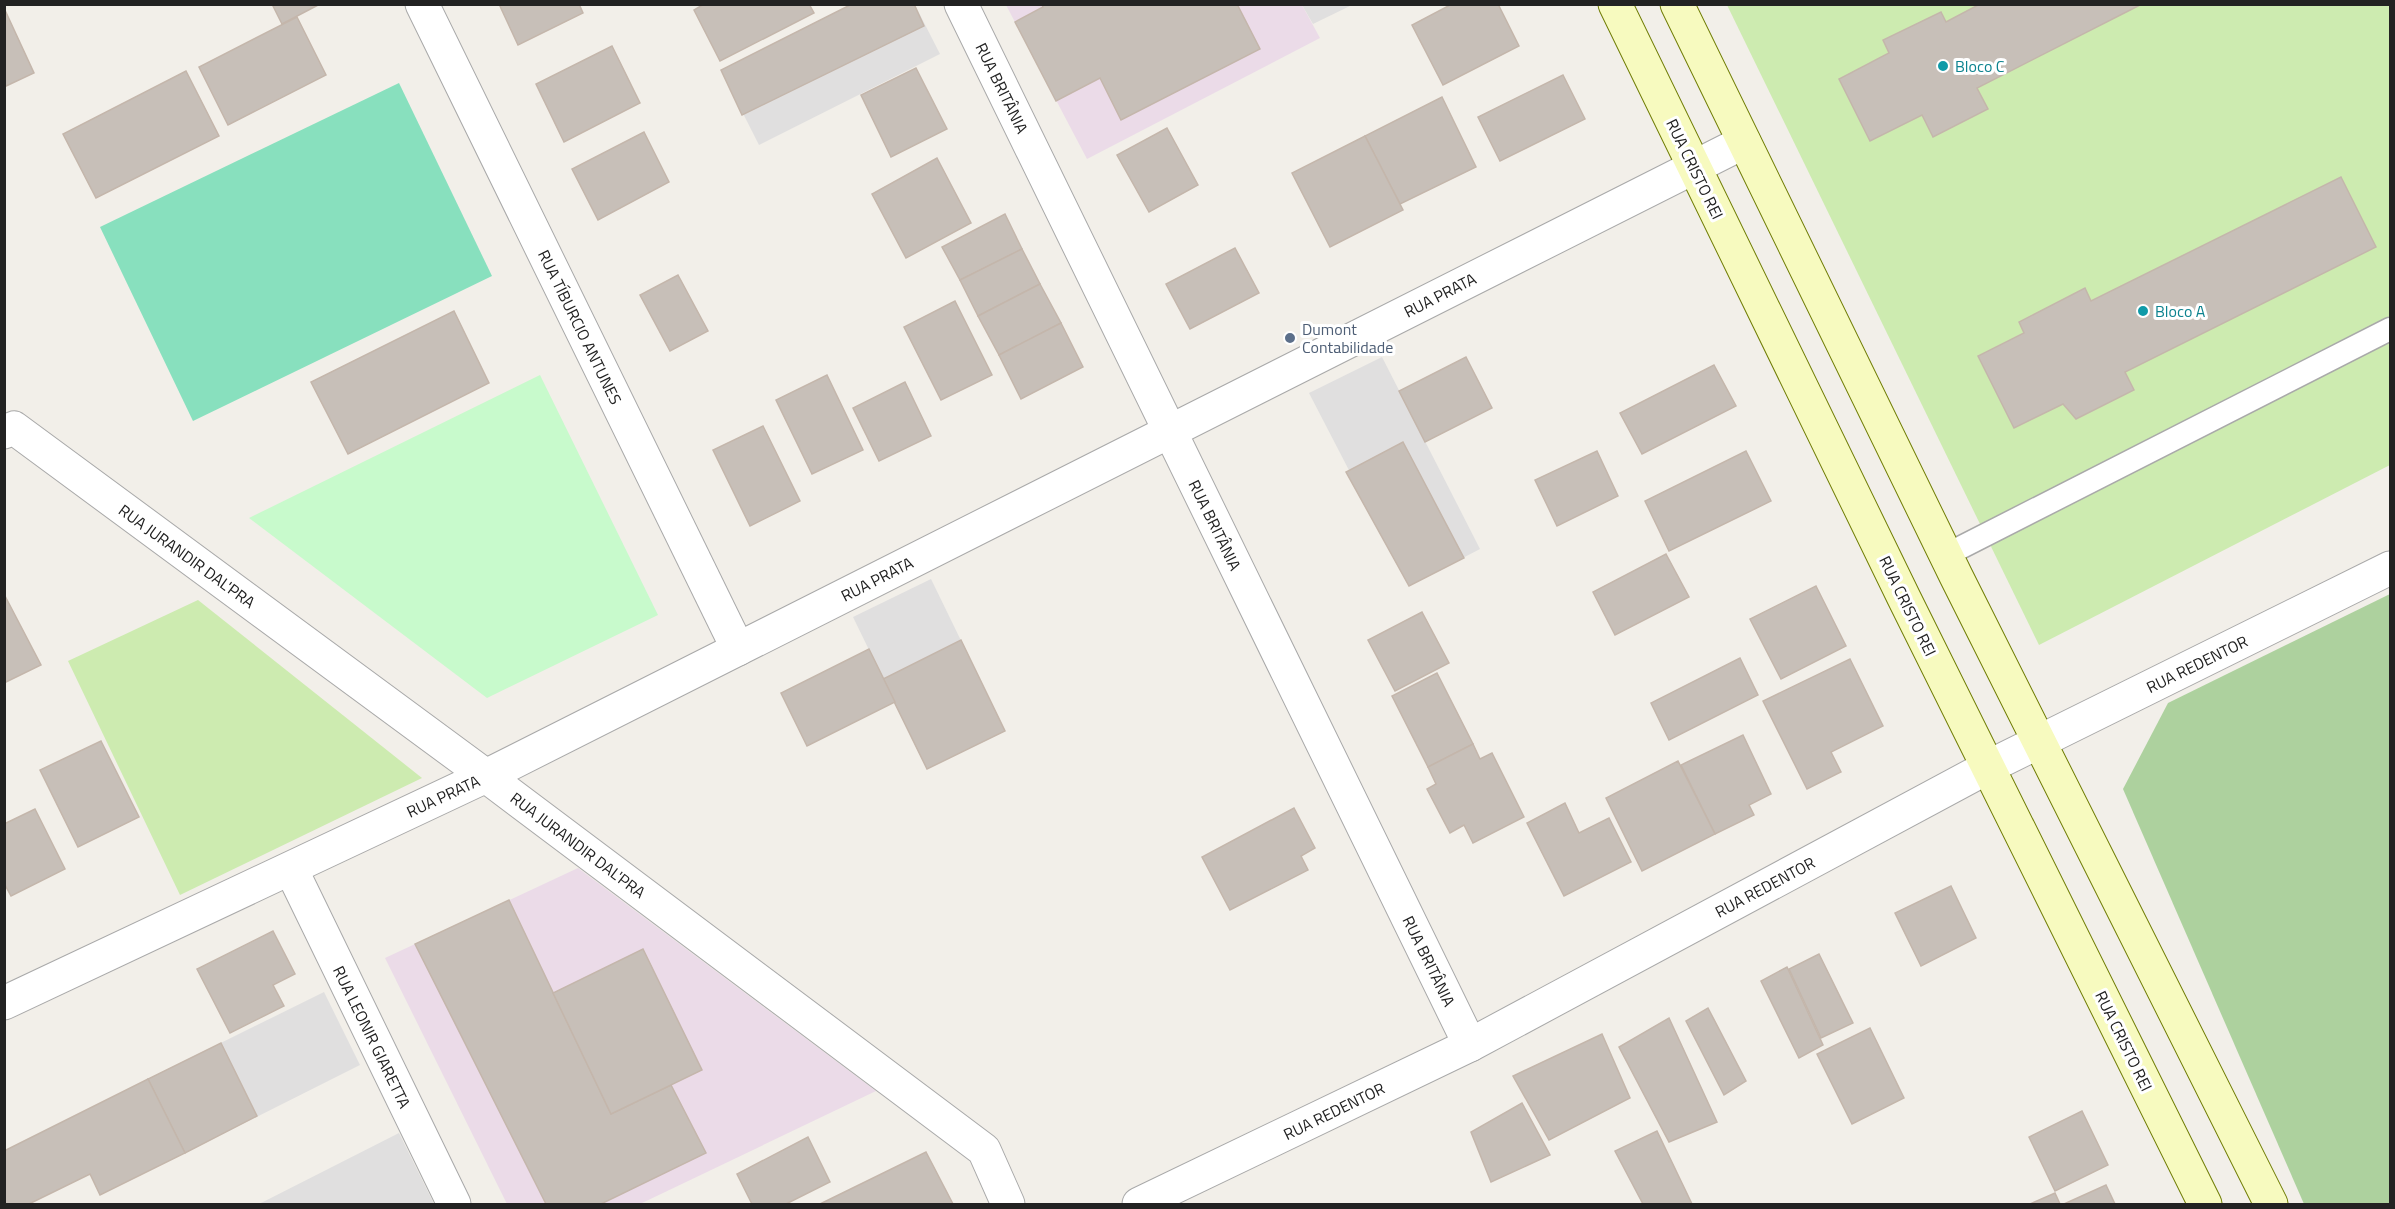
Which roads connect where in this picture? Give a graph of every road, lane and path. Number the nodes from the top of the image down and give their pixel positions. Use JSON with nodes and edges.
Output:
{"nodes":[{"id":1,"x":422,"y":4,"type":"edge"},
{"id":2,"x":961,"y":4,"type":"edge"},
{"id":3,"x":1615,"y":4,"type":"edge"},
{"id":4,"x":1677,"y":4,"type":"edge"},
{"id":5,"x":1744,"y":142,"type":"junction"},
{"id":6,"x":1694,"y":167,"type":"junction"},
{"id":7,"x":2391,"y":329,"type":"edge"},
{"id":8,"x":1169,"y":431,"type":"junction"},
{"id":9,"x":4,"y":432,"type":"edge"},
{"id":10,"x":1946,"y":555,"type":"junction"},
{"id":11,"x":2391,"y":568,"type":"edge"},
{"id":12,"x":738,"y":649,"type":"junction"},
{"id":13,"x":2040,"y":741,"type":"junction"},
{"id":14,"x":1988,"y":767,"type":"junction"},
{"id":15,"x":486,"y":776,"type":"junction"},
{"id":16,"x":291,"y":869,"type":"junction"},
{"id":17,"x":4,"y":1003,"type":"edge"},
{"id":18,"x":1470,"y":1045,"type":"junction"},
{"id":19,"x":454,"y":1204,"type":"edge"},
{"id":20,"x":1008,"y":1204,"type":"edge"},
{"id":21,"x":1139,"y":1204,"type":"edge"},
{"id":22,"x":2205,"y":1204,"type":"edge"},
{"id":23,"x":2271,"y":1204,"type":"edge"}],
"edges":[{"from":1,"to":12,"type":"street","name":"RUA TÍBURCIO ANTUNES"},
{"from":2,"to":8,"type":"street","name":"RUA BRITÂNIA"},
{"from":3,"to":6,"type":"street","name":"RUA CRISTO REI"},
{"from":4,"to":5,"type":"street"},
{"from":5,"to":6,"type":"street","name":"RUA PRATA"},
{"from":5,"to":10,"type":"street"},
{"from":6,"to":8,"type":"street","name":"RUA PRATA"},
{"from":6,"to":14,"type":"street","name":"RUA CRISTO REI"},
{"from":7,"to":10,"type":"lane"},
{"from":8,"to":12,"type":"street","name":"RUA PRATA"},
{"from":8,"to":18,"type":"street","name":"RUA BRITÂNIA"},
{"from":9,"to":15,"type":"street","name":"RUA JURANDIR DAL'PRA"},
{"from":10,"to":13,"type":"street"},
{"from":11,"to":13,"type":"street","name":"RUA REDENTOR"},
{"from":12,"to":15,"type":"street","name":"RUA PRATA"},
{"from":13,"to":14,"type":"street","name":"RUA REDENTOR"},
{"from":13,"to":23,"type":"street"},
{"from":14,"to":18,"type":"street","name":"RUA REDENTOR"},
{"from":14,"to":22,"type":"street","name":"RUA CRISTO REI"},
{"from":15,"to":16,"type":"street","name":"RUA PRATA"},
{"from":15,"to":20,"type":"street","name":"RUA JURANDIR DAL'PRA"},
{"from":16,"to":17,"type":"street","name":"RUA PRATA"},
{"from":16,"to":19,"type":"street","name":"RUA LEONIR GIARETTA"},
{"from":18,"to":21,"type":"street","name":"RUA REDENTOR"}]}
